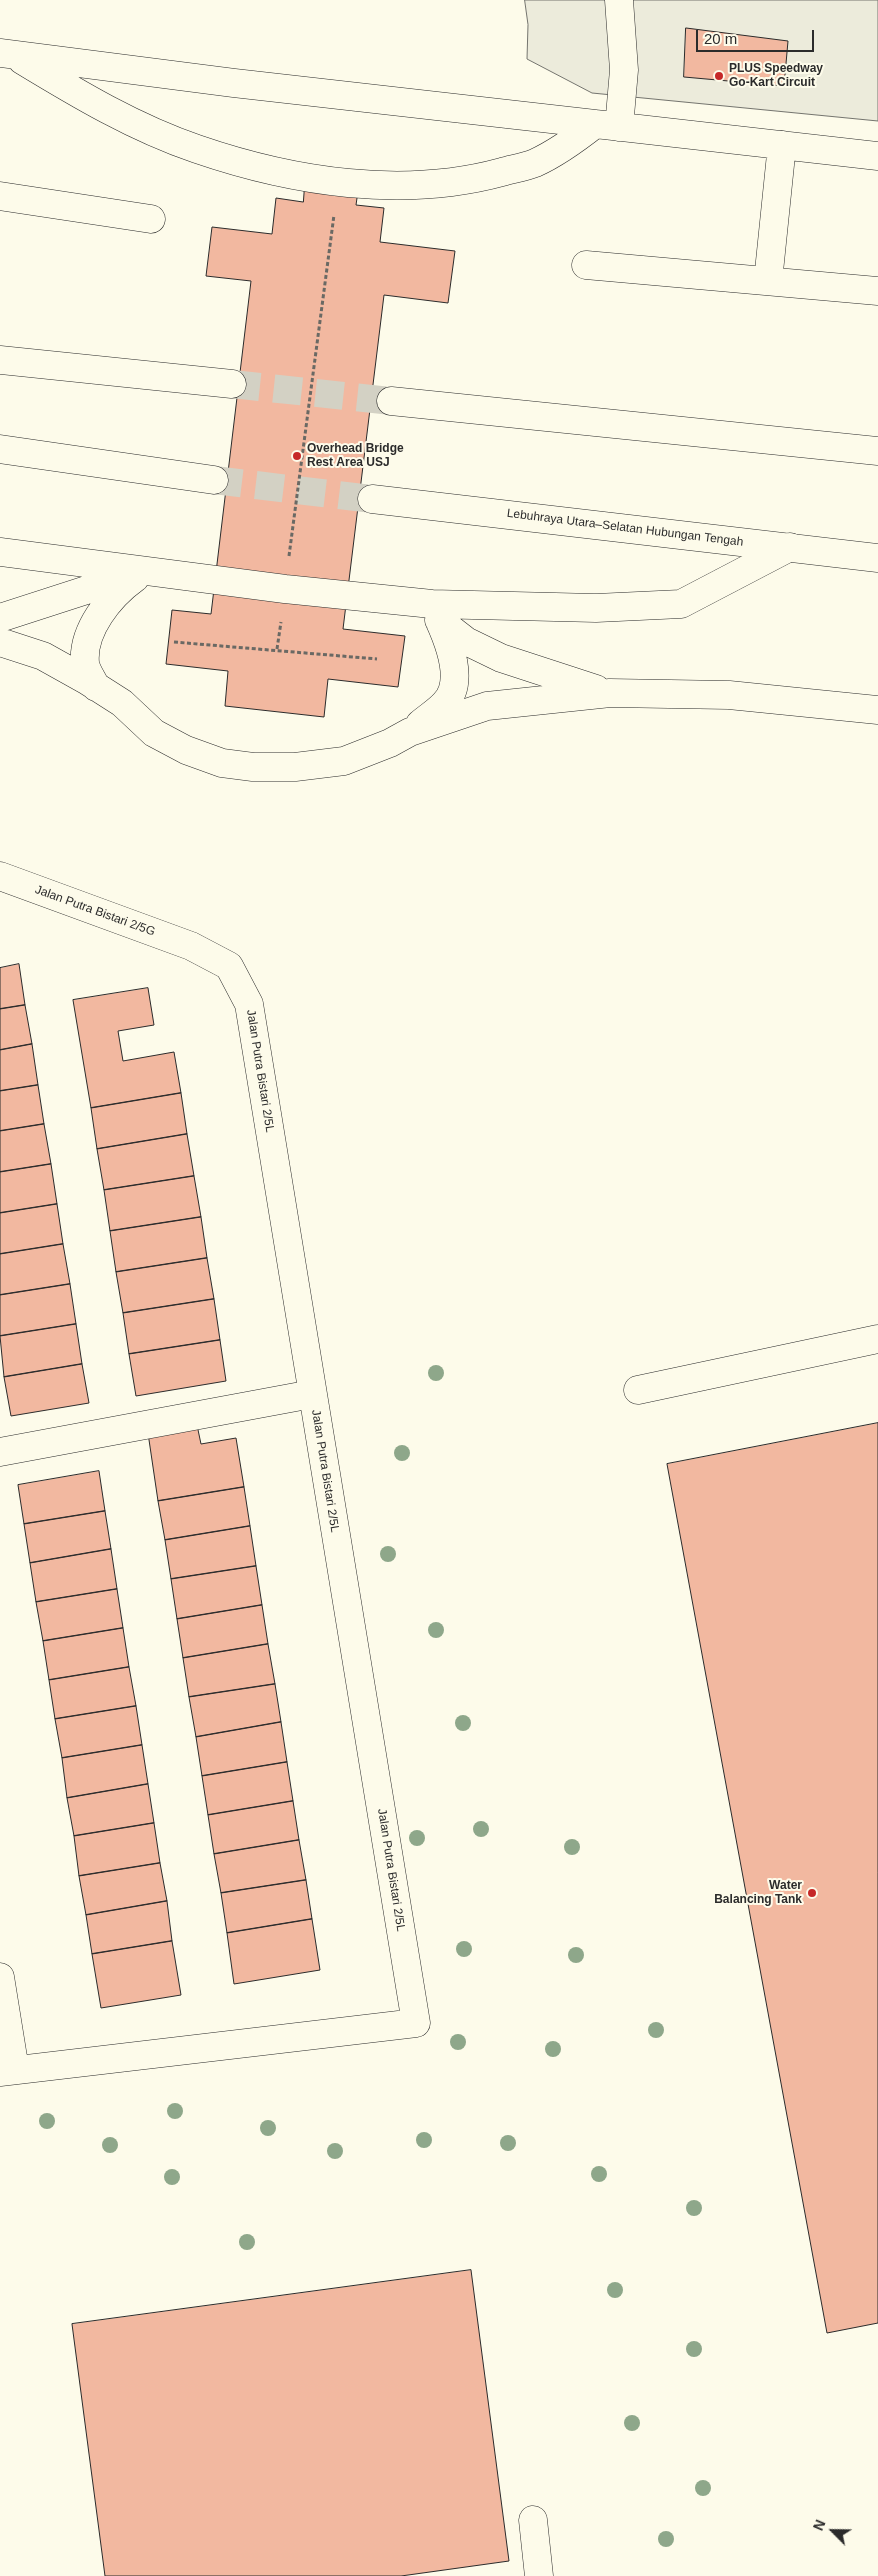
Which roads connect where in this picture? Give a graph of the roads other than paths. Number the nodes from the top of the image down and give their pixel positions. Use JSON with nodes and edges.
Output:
{"nodes":[{"id":1,"x":619,"y":0,"type":"edge"},
{"id":2,"x":6,"y":54,"type":"edge"},
{"id":3,"x":607,"y":125,"type":"junction"},
{"id":4,"x":782,"y":145,"type":"junction"},
{"id":5,"x":878,"y":156,"type":"edge"},
{"id":6,"x":0,"y":196,"type":"edge"},
{"id":7,"x":151,"y":219,"type":"dead end"},
{"id":8,"x":586,"y":265,"type":"dead end"},
{"id":9,"x":768,"y":281,"type":"junction"},
{"id":10,"x":878,"y":291,"type":"edge"},
{"id":11,"x":0,"y":360,"type":"edge"},
{"id":12,"x":232,"y":384,"type":"tunnel mouth"},
{"id":13,"x":391,"y":401,"type":"tunnel mouth"},
{"id":14,"x":0,"y":449,"type":"edge"},
{"id":15,"x":878,"y":451,"type":"edge"},
{"id":16,"x":214,"y":480,"type":"tunnel mouth"},
{"id":17,"x":372,"y":499,"type":"tunnel mouth"},
{"id":18,"x":790,"y":547,"type":"junction"},
{"id":19,"x":0,"y":552,"type":"edge"},
{"id":20,"x":878,"y":558,"type":"edge"},
{"id":21,"x":144,"y":572,"type":"junction"},
{"id":22,"x":435,"y":612,"type":"junction"},
{"id":23,"x":0,"y":618,"type":"edge"},
{"id":24,"x":0,"y":642,"type":"edge"},
{"id":25,"x":96,"y":687,"type":"junction"},
{"id":26,"x":610,"y":693,"type":"junction"},
{"id":27,"x":878,"y":710,"type":"edge"},
{"id":28,"x":410,"y":732,"type":"junction"},
{"id":29,"x":0,"y":876,"type":"edge"},
{"id":30,"x":191,"y":946,"type":"joint"},
{"id":31,"x":878,"y":1339,"type":"edge"},
{"id":32,"x":638,"y":1390,"type":"dead end"},
{"id":33,"x":312,"y":1394,"type":"junction"},
{"id":34,"x":0,"y":1452,"type":"edge"},
{"id":35,"x":0,"y":1977,"type":"edge"},
{"id":36,"x":8,"y":2071,"type":"edge"},
{"id":37,"x":534,"y":2520,"type":"dead end"},
{"id":38,"x":539,"y":2576,"type":"edge"}],
"edges":[{"from":1,"to":3,"type":"main road"},
{"from":2,"to":3,"type":"main road"},
{"from":2,"to":3,"type":"main road"},
{"from":3,"to":4,"type":"main road"},
{"from":4,"to":5,"type":"main road"},
{"from":4,"to":9,"type":"main road"},
{"from":6,"to":7,"type":"main road"},
{"from":8,"to":9,"type":"main road"},
{"from":9,"to":10,"type":"main road"},
{"from":11,"to":12,"type":"main road"},
{"from":13,"to":15,"type":"main road"},
{"from":14,"to":16,"type":"main road"},
{"from":17,"to":18,"type":"main road","name":"Lebuhraya Utara–Selatan Hubungan Tengah"},
{"from":18,"to":20,"type":"main road","name":"Lebuhraya Utara–Selatan Hubungan Tengah"},
{"from":18,"to":22,"type":"main road"},
{"from":19,"to":21,"type":"main road"},
{"from":21,"to":22,"type":"main road"},
{"from":21,"to":23,"type":"main road"},
{"from":21,"to":25,"type":"main road"},
{"from":22,"to":26,"type":"main road"},
{"from":22,"to":28,"type":"main road"},
{"from":24,"to":25,"type":"main road"},
{"from":25,"to":28,"type":"main road"},
{"from":26,"to":27,"type":"main road"},
{"from":26,"to":28,"type":"main road"},
{"from":29,"to":30,"type":"main road","name":"Jalan Putra Bistari 2/5G"},
{"from":30,"to":33,"type":"main road","name":"Jalan Putra Bistari 2/5L"},
{"from":31,"to":32,"type":"main road"},
{"from":33,"to":34,"type":"main road"},
{"from":33,"to":36,"type":"main road","name":"Jalan Putra Bistari 2/5L"},
{"from":35,"to":36,"type":"main road"},
{"from":37,"to":38,"type":"main road"}]}
